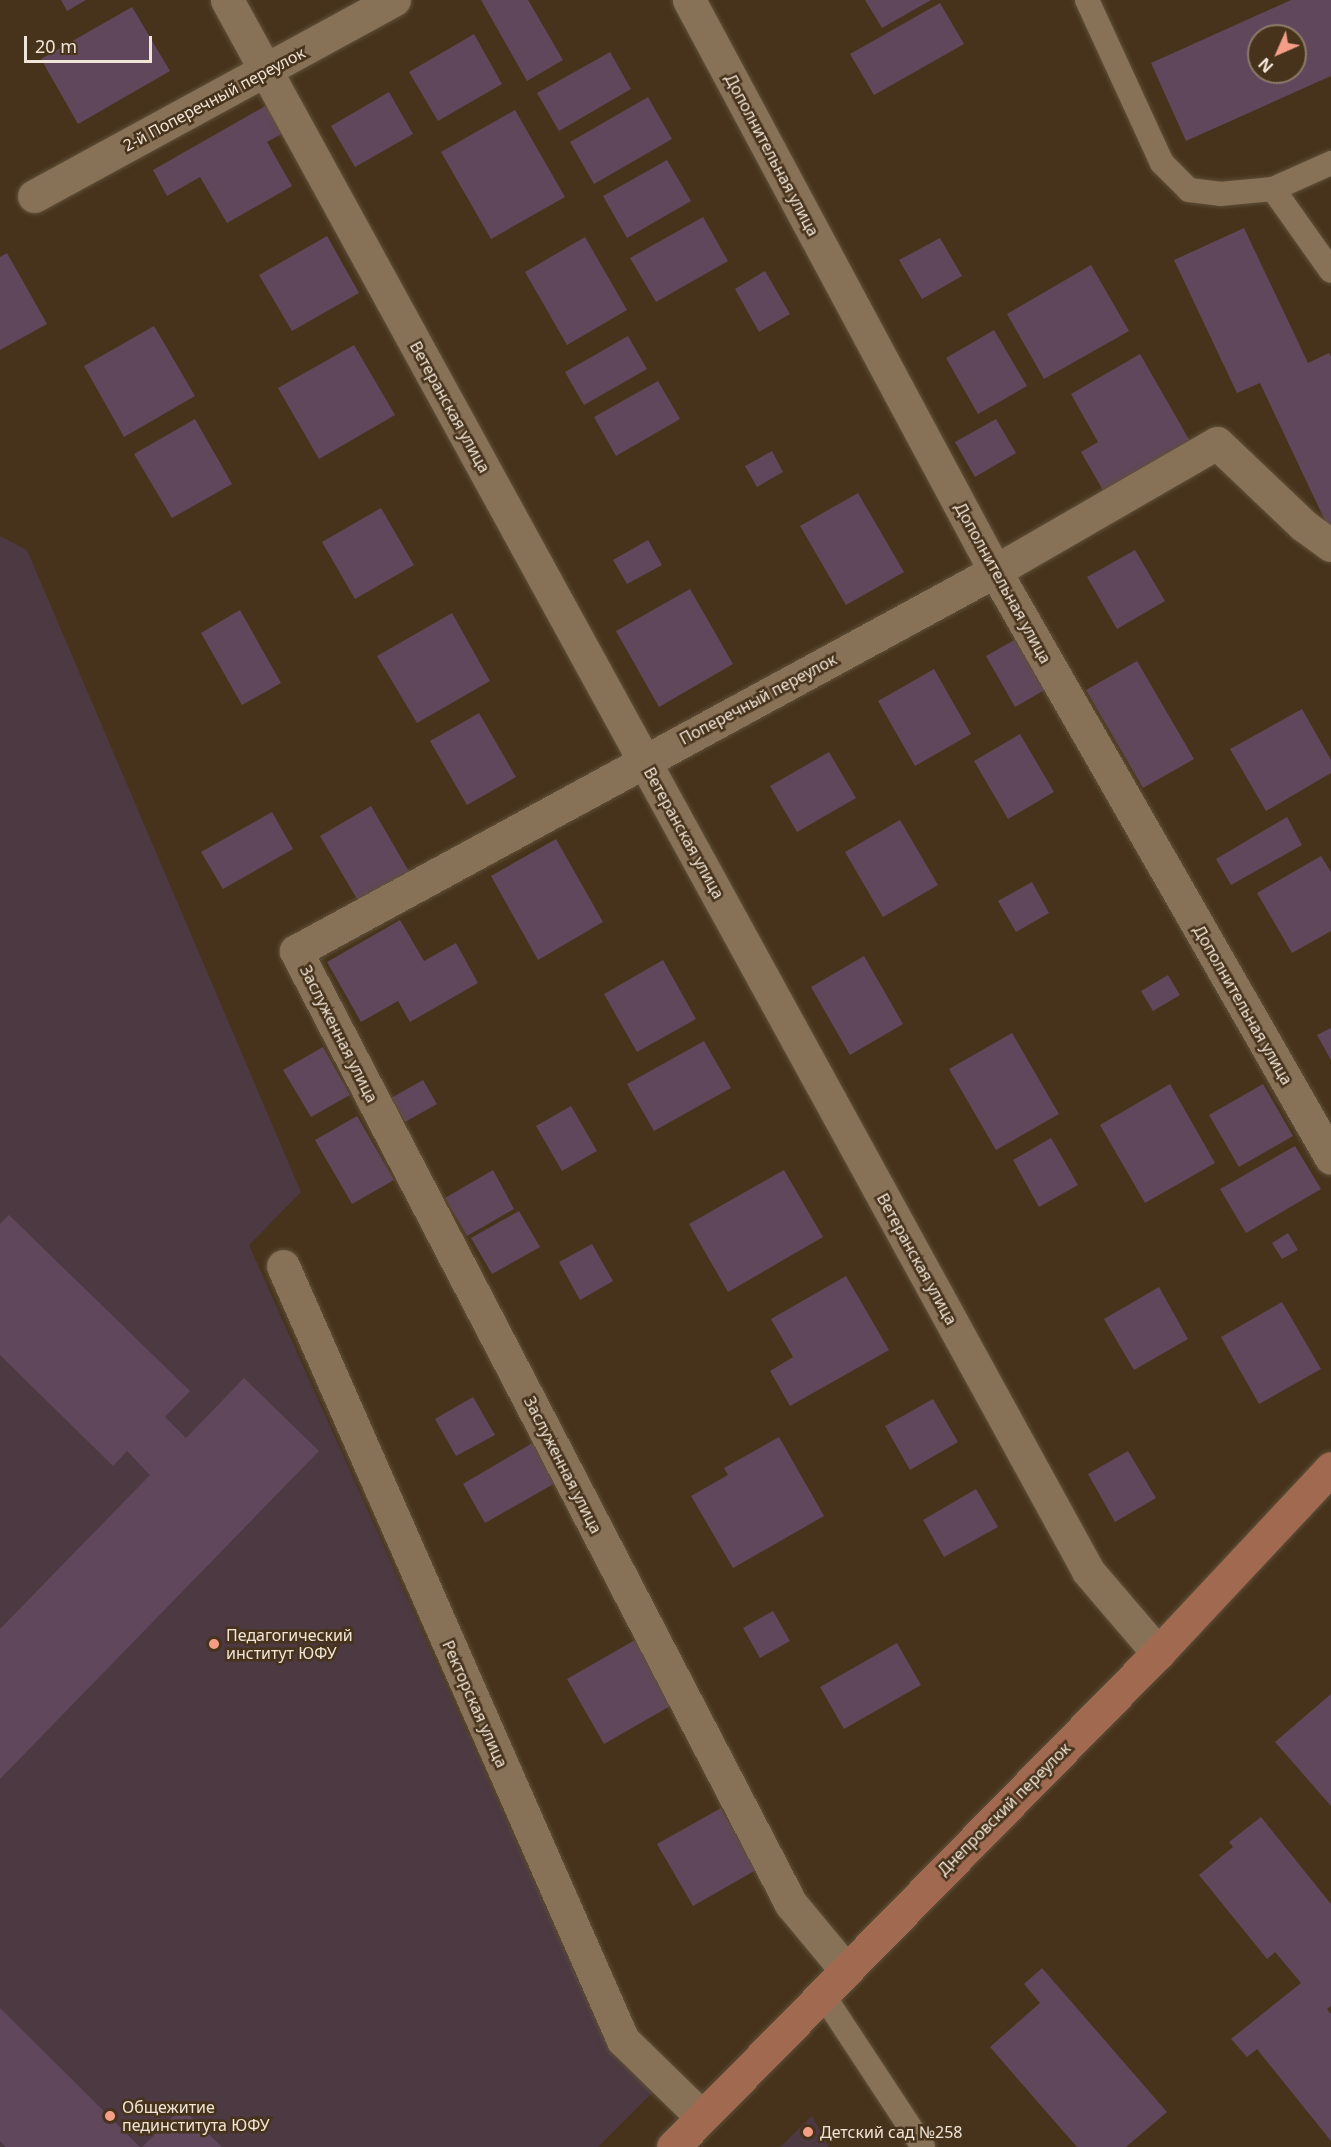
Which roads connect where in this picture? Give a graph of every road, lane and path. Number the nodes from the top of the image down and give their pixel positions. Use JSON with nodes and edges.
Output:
{"nodes":[{"id":1,"x":227,"y":0,"type":"edge"},
{"id":2,"x":394,"y":0,"type":"edge"},
{"id":3,"x":689,"y":0,"type":"edge"},
{"id":4,"x":1087,"y":0,"type":"edge"},
{"id":5,"x":266,"y":71,"type":"junction"},
{"id":6,"x":1331,"y":163,"type":"edge"},
{"id":7,"x":1273,"y":189,"type":"junction"},
{"id":8,"x":34,"y":196,"type":"dead end"},
{"id":9,"x":1331,"y":271,"type":"edge"},
{"id":10,"x":1331,"y":545,"type":"edge"},
{"id":11,"x":995,"y":571,"type":"junction"},
{"id":12,"x":644,"y":760,"type":"junction"},
{"id":13,"x":296,"y":951,"type":"joint"},
{"id":14,"x":1331,"y":1158,"type":"edge"},
{"id":15,"x":283,"y":1266,"type":"dead end"},
{"id":16,"x":1331,"y":1468,"type":"edge"},
{"id":17,"x":1158,"y":1653,"type":"junction"},
{"id":18,"x":845,"y":1969,"type":"junction"},
{"id":19,"x":822,"y":1993,"type":"junction"},
{"id":20,"x":702,"y":2117,"type":"junction"},
{"id":21,"x":673,"y":2147,"type":"edge"},
{"id":22,"x":923,"y":2147,"type":"edge"}],
"edges":[{"from":1,"to":5,"type":"street","name":"Ветеранская улица"},
{"from":2,"to":5,"type":"street","name":"2-й Поперечный переулок"},
{"from":3,"to":11,"type":"street","name":"Дополнительная улица"},
{"from":4,"to":7,"type":"lane"},
{"from":5,"to":8,"type":"street","name":"2-й Поперечный переулок"},
{"from":5,"to":12,"type":"street","name":"Ветеранская улица"},
{"from":6,"to":7,"type":"lane"},
{"from":7,"to":9,"type":"lane"},
{"from":10,"to":11,"type":"street","name":"Поперечный переулок"},
{"from":11,"to":12,"type":"street","name":"Поперечный переулок"},
{"from":11,"to":14,"type":"street","name":"Дополнительная улица"},
{"from":12,"to":13,"type":"street","name":"Поперечный переулок"},
{"from":12,"to":17,"type":"street","name":"Ветеранская улица"},
{"from":13,"to":18,"type":"street","name":"Заслуженная улица"},
{"from":15,"to":20,"type":"street","name":"Ректорская улица"},
{"from":16,"to":17,"type":"street","name":"Днепровский переулок"},
{"from":17,"to":18,"type":"street","name":"Днепровский переулок"},
{"from":18,"to":19,"type":"street","name":"Днепровский переулок"},
{"from":19,"to":20,"type":"street","name":"Днепровский переулок"},
{"from":19,"to":22,"type":"lane"},
{"from":20,"to":21,"type":"street","name":"Днепровский переулок"}]}
